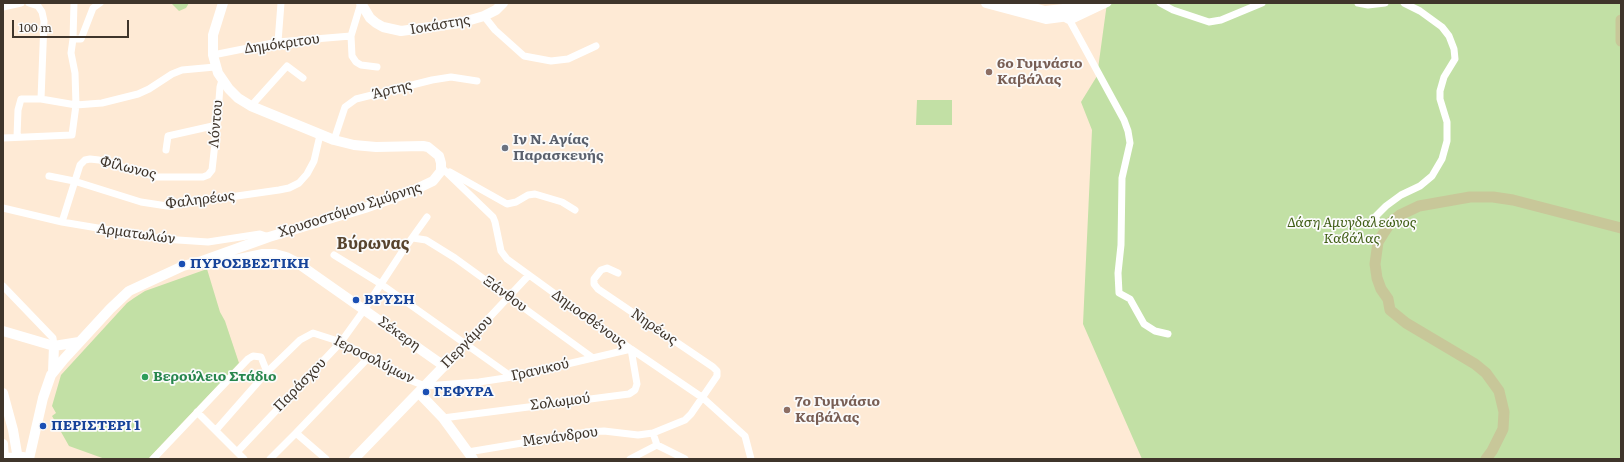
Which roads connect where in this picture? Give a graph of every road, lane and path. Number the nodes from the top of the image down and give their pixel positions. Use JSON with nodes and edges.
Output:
{"nodes":[{"id":1,"x":21,"y":3,"type":"edge"},
{"id":2,"x":29,"y":3,"type":"edge"},
{"id":3,"x":74,"y":3,"type":"edge"},
{"id":4,"x":100,"y":3,"type":"edge"},
{"id":5,"x":223,"y":3,"type":"edge"},
{"id":6,"x":281,"y":3,"type":"edge"},
{"id":7,"x":361,"y":3,"type":"edge"},
{"id":8,"x":503,"y":3,"type":"edge"},
{"id":9,"x":986,"y":3,"type":"edge"},
{"id":10,"x":1015,"y":3,"type":"edge"},
{"id":11,"x":1076,"y":3,"type":"edge"},
{"id":12,"x":1094,"y":3,"type":"edge"},
{"id":13,"x":1108,"y":3,"type":"edge"},
{"id":14,"x":1160,"y":3,"type":"edge"},
{"id":15,"x":1262,"y":3,"type":"edge"},
{"id":16,"x":1358,"y":3,"type":"edge"},
{"id":17,"x":1385,"y":3,"type":"edge"},
{"id":18,"x":1404,"y":3,"type":"edge"},
{"id":19,"x":3,"y":7,"type":"edge"},
{"id":20,"x":484,"y":16,"type":"junction"},
{"id":21,"x":1067,"y":19,"type":"junction"},
{"id":22,"x":1621,"y":20,"type":"edge"},
{"id":23,"x":352,"y":36,"type":"junction"},
{"id":24,"x":73,"y":39,"type":"junction"},
{"id":25,"x":1621,"y":41,"type":"edge"},
{"id":26,"x":278,"y":42,"type":"junction"},
{"id":27,"x":596,"y":46,"type":"dead end"},
{"id":28,"x":213,"y":55,"type":"junction"},
{"id":29,"x":215,"y":67,"type":"junction"},
{"id":30,"x":377,"y":67,"type":"dead end"},
{"id":31,"x":304,"y":78,"type":"dead end"},
{"id":32,"x":222,"y":80,"type":"junction"},
{"id":33,"x":477,"y":81,"type":"dead end"},
{"id":34,"x":41,"y":99,"type":"junction"},
{"id":35,"x":76,"y":105,"type":"junction"},
{"id":36,"x":251,"y":106,"type":"junction"},
{"id":37,"x":217,"y":125,"type":"junction"},
{"id":38,"x":320,"y":135,"type":"junction"},
{"id":39,"x":17,"y":137,"type":"junction"},
{"id":40,"x":3,"y":138,"type":"edge"},
{"id":41,"x":334,"y":140,"type":"junction"},
{"id":42,"x":166,"y":150,"type":"dead end"},
{"id":43,"x":441,"y":167,"type":"junction"},
{"id":44,"x":212,"y":170,"type":"joint"},
{"id":45,"x":49,"y":176,"type":"dead end"},
{"id":46,"x":74,"y":181,"type":"junction"},
{"id":47,"x":3,"y":208,"type":"edge"},
{"id":48,"x":575,"y":210,"type":"dead end"},
{"id":49,"x":427,"y":218,"type":"dead end"},
{"id":50,"x":62,"y":222,"type":"junction"},
{"id":51,"x":1377,"y":223,"type":"dead end"},
{"id":52,"x":1621,"y":228,"type":"edge"},
{"id":53,"x":269,"y":237,"type":"junction"},
{"id":54,"x":413,"y":238,"type":"junction"},
{"id":55,"x":334,"y":255,"type":"dead end"},
{"id":56,"x":202,"y":261,"type":"junction"},
{"id":57,"x":618,"y":273,"type":"dead end"},
{"id":58,"x":529,"y":276,"type":"junction"},
{"id":59,"x":381,"y":284,"type":"junction"},
{"id":60,"x":3,"y":286,"type":"edge"},
{"id":61,"x":510,"y":297,"type":"junction"},
{"id":62,"x":364,"y":310,"type":"junction"},
{"id":63,"x":3,"y":331,"type":"edge"},
{"id":64,"x":1168,"y":334,"type":"dead end"},
{"id":65,"x":79,"y":342,"type":"junction"},
{"id":66,"x":341,"y":342,"type":"junction"},
{"id":67,"x":466,"y":343,"type":"junction"},
{"id":68,"x":54,"y":346,"type":"junction"},
{"id":69,"x":631,"y":349,"type":"junction"},
{"id":70,"x":369,"y":357,"type":"junction"},
{"id":71,"x":593,"y":358,"type":"junction"},
{"id":72,"x":444,"y":366,"type":"junction"},
{"id":73,"x":53,"y":372,"type":"junction"},
{"id":74,"x":267,"y":372,"type":"junction"},
{"id":75,"x":512,"y":377,"type":"junction"},
{"id":76,"x":422,"y":389,"type":"junction"},
{"id":77,"x":3,"y":393,"type":"edge"},
{"id":78,"x":703,"y":398,"type":"junction"},
{"id":79,"x":198,"y":412,"type":"junction"},
{"id":80,"x":443,"y":418,"type":"junction"},
{"id":81,"x":216,"y":430,"type":"junction"},
{"id":82,"x":296,"y":433,"type":"junction"},
{"id":83,"x":653,"y":433,"type":"junction"},
{"id":84,"x":3,"y":444,"type":"edge"},
{"id":85,"x":657,"y":445,"type":"junction"},
{"id":86,"x":237,"y":452,"type":"junction"},
{"id":87,"x":470,"y":456,"type":"edge"},
{"id":88,"x":4,"y":458,"type":"edge"},
{"id":89,"x":18,"y":458,"type":"edge"},
{"id":90,"x":31,"y":459,"type":"edge"},
{"id":91,"x":153,"y":459,"type":"edge"},
{"id":92,"x":244,"y":459,"type":"edge"},
{"id":93,"x":270,"y":459,"type":"edge"},
{"id":94,"x":326,"y":459,"type":"edge"},
{"id":95,"x":354,"y":459,"type":"edge"},
{"id":96,"x":630,"y":459,"type":"edge"},
{"id":97,"x":685,"y":459,"type":"edge"},
{"id":98,"x":751,"y":459,"type":"edge"},
{"id":99,"x":1486,"y":459,"type":"edge"}],
"edges":[{"from":1,"to":19,"type":"street"},
{"from":2,"to":34,"type":"street"},
{"from":3,"to":24,"type":"street"},
{"from":4,"to":24,"type":"street"},
{"from":5,"to":28,"type":"street"},
{"from":6,"to":26,"type":"street"},
{"from":7,"to":20,"type":"street","name":"Ιοκάστης"},
{"from":7,"to":23,"type":"street"},
{"from":8,"to":20,"type":"street","name":"Ιοκάστης"},
{"from":9,"to":21,"type":"street"},
{"from":10,"to":11,"type":"street"},
{"from":12,"to":21,"type":"street"},
{"from":13,"to":21,"type":"street"},
{"from":14,"to":15,"type":"street"},
{"from":16,"to":17,"type":"street"},
{"from":18,"to":51,"type":"street"},
{"from":20,"to":27,"type":"street"},
{"from":21,"to":64,"type":"street"},
{"from":22,"to":25,"type":"main road"},
{"from":23,"to":26,"type":"street","name":"Δημόκριτου"},
{"from":23,"to":30,"type":"street"},
{"from":24,"to":35,"type":"street"},
{"from":26,"to":28,"type":"street","name":"Δημόκριτου"},
{"from":28,"to":29,"type":"street"},
{"from":29,"to":32,"type":"street"},
{"from":29,"to":35,"type":"street"},
{"from":31,"to":36,"type":"street"},
{"from":32,"to":36,"type":"street"},
{"from":32,"to":37,"type":"street","name":"Λόντου"},
{"from":33,"to":41,"type":"street","name":"Άρτης"},
{"from":34,"to":35,"type":"street"},
{"from":34,"to":39,"type":"street"},
{"from":35,"to":39,"type":"street"},
{"from":36,"to":38,"type":"street"},
{"from":37,"to":42,"type":"street"},
{"from":37,"to":44,"type":"street","name":"Λόντου"},
{"from":38,"to":41,"type":"street"},
{"from":38,"to":46,"type":"street","name":"Φαληρέως"},
{"from":39,"to":40,"type":"street"},
{"from":41,"to":43,"type":"street"},
{"from":43,"to":48,"type":"street"},
{"from":43,"to":53,"type":"street","name":"Χρυσοστόμου Σμύρνης"},
{"from":43,"to":58,"type":"street","name":"Δημοσθένους"},
{"from":44,"to":46,"type":"street","name":"Φίλωνος"},
{"from":45,"to":46,"type":"street","name":"Φαληρέως"},
{"from":46,"to":50,"type":"street","name":"Φίλωνος"},
{"from":47,"to":50,"type":"street","name":"Αρματωλών"},
{"from":49,"to":54,"type":"street","name":"Παράσχου"},
{"from":50,"to":53,"type":"street","name":"Αρματωλών"},
{"from":52,"to":99,"type":"main road"},
{"from":53,"to":56,"type":"street","name":"Χρυσοστόμου Σμύρνης"},
{"from":54,"to":59,"type":"street","name":"Παράσχου"},
{"from":54,"to":61,"type":"street","name":"Ξάνθου"},
{"from":55,"to":59,"type":"street"},
{"from":56,"to":62,"type":"street","name":"Σέκερη"},
{"from":56,"to":65,"type":"street","name":"Χρυσοστόμου Σμύρνης"},
{"from":57,"to":78,"type":"street","name":"Νηρέως"},
{"from":58,"to":61,"type":"street","name":"Περγάμου"},
{"from":58,"to":69,"type":"street","name":"Δημοσθένους"},
{"from":59,"to":62,"type":"street","name":"Παράσχου"},
{"from":59,"to":67,"type":"street"},
{"from":60,"to":68,"type":"street"},
{"from":61,"to":67,"type":"street","name":"Περγάμου"},
{"from":61,"to":71,"type":"street","name":"Ξάνθου"},
{"from":62,"to":66,"type":"street","name":"Παράσχου"},
{"from":62,"to":72,"type":"street","name":"Σέκερη"},
{"from":63,"to":68,"type":"street"},
{"from":65,"to":68,"type":"street"},
{"from":65,"to":73,"type":"street","name":"Χρυσοστόμου Σμύρνης"},
{"from":66,"to":70,"type":"street","name":"Ιεροσολύμων"},
{"from":66,"to":74,"type":"street","name":"Ιεροσολύμων"},
{"from":66,"to":86,"type":"street","name":"Παράσχου"},
{"from":67,"to":72,"type":"street","name":"Περγάμου"},
{"from":67,"to":75,"type":"street"},
{"from":68,"to":73,"type":"street"},
{"from":69,"to":71,"type":"street","name":"Γρανικού"},
{"from":69,"to":78,"type":"street","name":"Δημοσθένους"},
{"from":69,"to":80,"type":"street","name":"Σολωμού"},
{"from":70,"to":76,"type":"street","name":"Ιεροσολύμων"},
{"from":70,"to":82,"type":"street"},
{"from":71,"to":75,"type":"street","name":"Γρανικού"},
{"from":72,"to":76,"type":"street","name":"Περγάμου"},
{"from":73,"to":90,"type":"street","name":"Χρυσοστόμου Σμύρνης"},
{"from":74,"to":79,"type":"street"},
{"from":74,"to":81,"type":"street","name":"Ιεροσολύμων"},
{"from":75,"to":76,"type":"street","name":"Γρανικού"},
{"from":76,"to":80,"type":"street"},
{"from":76,"to":95,"type":"street","name":"Περγάμου"},
{"from":77,"to":89,"type":"street"},
{"from":78,"to":83,"type":"street","name":"Μενάνδρου"},
{"from":78,"to":98,"type":"street","name":"Δημοσθένους"},
{"from":79,"to":81,"type":"street"},
{"from":79,"to":91,"type":"street"},
{"from":80,"to":87,"type":"street"},
{"from":81,"to":86,"type":"street"},
{"from":82,"to":93,"type":"street"},
{"from":82,"to":94,"type":"street"},
{"from":83,"to":85,"type":"street"},
{"from":83,"to":87,"type":"street","name":"Μενάνδρου"},
{"from":84,"to":88,"type":"street"},
{"from":85,"to":96,"type":"street"},
{"from":85,"to":97,"type":"street"},
{"from":86,"to":92,"type":"street"},
{"from":88,"to":89,"type":"street"},
{"from":89,"to":90,"type":"street"}]}
